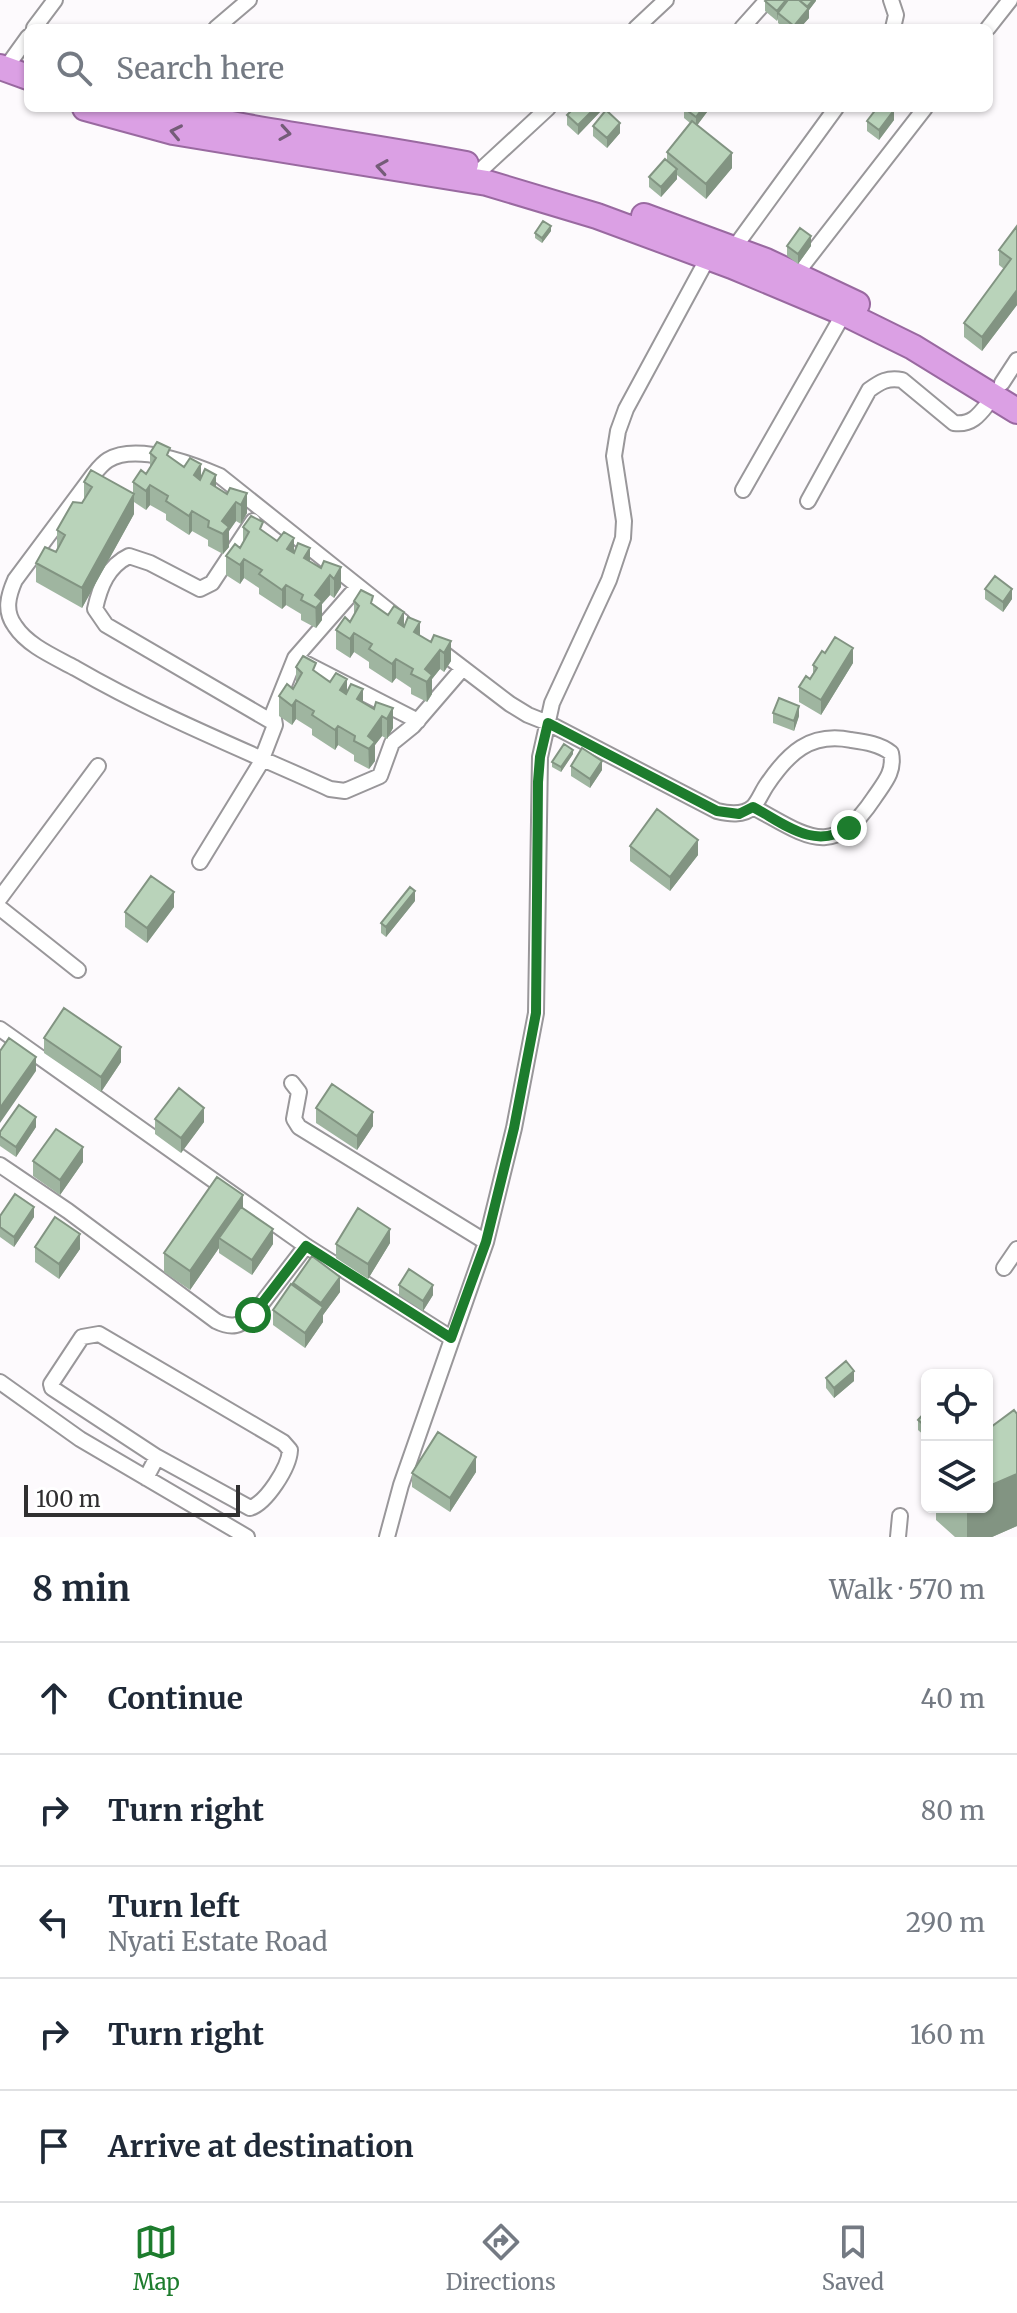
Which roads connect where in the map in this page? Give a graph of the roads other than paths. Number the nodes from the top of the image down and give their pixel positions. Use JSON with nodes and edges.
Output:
{"nodes":[{"id":1,"x":55,"y":0,"type":"edge"},
{"id":2,"x":249,"y":0,"type":"edge"},
{"id":3,"x":666,"y":0,"type":"edge"},
{"id":4,"x":767,"y":0,"type":"edge"},
{"id":5,"x":891,"y":0,"type":"edge"},
{"id":6,"x":1010,"y":0,"type":"edge"},
{"id":7,"x":37,"y":24,"type":"edge"},
{"id":8,"x":221,"y":24,"type":"edge"},
{"id":9,"x":640,"y":24,"type":"edge"},
{"id":10,"x":746,"y":24,"type":"edge"},
{"id":11,"x":894,"y":24,"type":"edge"},
{"id":12,"x":991,"y":24,"type":"edge"},
{"id":13,"x":24,"y":44,"type":"edge"},
{"id":14,"x":8,"y":74,"type":"edge"},
{"id":15,"x":24,"y":88,"type":"edge"},
{"id":16,"x":100,"y":112,"type":"edge"},
{"id":17,"x":171,"y":112,"type":"edge"},
{"id":18,"x":544,"y":112,"type":"edge"},
{"id":19,"x":833,"y":112,"type":"edge"},
{"id":20,"x":922,"y":112,"type":"edge"},
{"id":21,"x":483,"y":168,"type":"junction"},
{"id":22,"x":719,"y":250,"type":"junction"},
{"id":23,"x":796,"y":274,"type":"junction"},
{"id":24,"x":844,"y":313,"type":"junction"},
{"id":25,"x":1017,"y":360,"type":"edge"},
{"id":26,"x":1004,"y":390,"type":"edge"},
{"id":27,"x":1017,"y":411,"type":"edge"},
{"id":28,"x":743,"y":490,"type":"dead end"},
{"id":29,"x":808,"y":501,"type":"dead end"},
{"id":30,"x":261,"y":509,"type":"junction"},
{"id":31,"x":358,"y":586,"type":"junction"},
{"id":32,"x":295,"y":658,"type":"junction"},
{"id":33,"x":463,"y":668,"type":"junction"},
{"id":34,"x":418,"y":721,"type":"junction"},
{"id":35,"x":274,"y":723,"type":"junction"},
{"id":36,"x":548,"y":723,"type":"junction"},
{"id":37,"x":262,"y":759,"type":"junction"},
{"id":38,"x":98,"y":766,"type":"dead end"},
{"id":39,"x":753,"y":807,"type":"junction"},
{"id":40,"x":200,"y":862,"type":"dead end"},
{"id":41,"x":0,"y":898,"type":"edge"},
{"id":42,"x":0,"y":908,"type":"edge"},
{"id":43,"x":78,"y":970,"type":"dead end"},
{"id":44,"x":0,"y":1029,"type":"edge"},
{"id":45,"x":292,"y":1083,"type":"dead end"},
{"id":46,"x":0,"y":1165,"type":"edge"},
{"id":47,"x":486,"y":1242,"type":"junction"},
{"id":48,"x":306,"y":1246,"type":"junction"},
{"id":49,"x":1017,"y":1249,"type":"edge"},
{"id":50,"x":1004,"y":1268,"type":"dead end"},
{"id":51,"x":451,"y":1338,"type":"junction"},
{"id":52,"x":0,"y":1382,"type":"edge"},
{"id":53,"x":157,"y":1457,"type":"junction"},
{"id":54,"x":146,"y":1478,"type":"junction"},
{"id":55,"x":900,"y":1516,"type":"dead end"},
{"id":56,"x":247,"y":1537,"type":"edge"},
{"id":57,"x":387,"y":1537,"type":"edge"},
{"id":58,"x":898,"y":1537,"type":"edge"}],
"edges":[{"from":1,"to":7,"type":"street"},
{"from":2,"to":8,"type":"street"},
{"from":3,"to":9,"type":"street"},
{"from":4,"to":10,"type":"street"},
{"from":5,"to":11,"type":"street"},
{"from":6,"to":12,"type":"street"},
{"from":13,"to":14,"type":"street"},
{"from":14,"to":15,"type":"highway"},
{"from":22,"to":16,"type":"highway","one_way":true},
{"from":17,"to":21,"type":"highway","one_way":true},
{"from":18,"to":21,"type":"street"},
{"from":19,"to":22,"type":"street"},
{"from":20,"to":23,"type":"street"},
{"from":21,"to":22,"type":"highway"},
{"from":22,"to":23,"type":"highway"},
{"from":22,"to":24,"type":"highway"},
{"from":22,"to":36,"type":"street"},
{"from":23,"to":26,"type":"highway"},
{"from":24,"to":26,"type":"highway"},
{"from":24,"to":28,"type":"street"},
{"from":25,"to":26,"type":"street"},
{"from":26,"to":27,"type":"highway"},
{"from":26,"to":29,"type":"street"},
{"from":30,"to":31,"type":"street"},
{"from":30,"to":35,"type":"street"},
{"from":30,"to":37,"type":"street"},
{"from":31,"to":32,"type":"street"},
{"from":31,"to":33,"type":"street"},
{"from":32,"to":34,"type":"street"},
{"from":32,"to":35,"type":"street"},
{"from":33,"to":34,"type":"street"},
{"from":33,"to":36,"type":"street"},
{"from":34,"to":37,"type":"street"},
{"from":35,"to":37,"type":"street"},
{"from":36,"to":39,"type":"street"},
{"from":36,"to":47,"type":"street"},
{"from":37,"to":40,"type":"street"},
{"from":38,"to":41,"type":"street"},
{"from":39,"to":39,"type":"street"},
{"from":42,"to":43,"type":"street"},
{"from":44,"to":48,"type":"street"},
{"from":45,"to":47,"type":"street"},
{"from":46,"to":48,"type":"street"},
{"from":47,"to":51,"type":"street"},
{"from":48,"to":51,"type":"street"},
{"from":49,"to":50,"type":"street"},
{"from":51,"to":57,"type":"street"},
{"from":52,"to":54,"type":"street"},
{"from":53,"to":53,"type":"street"},
{"from":53,"to":54,"type":"street"},
{"from":54,"to":56,"type":"street"},
{"from":55,"to":58,"type":"street"}]}
